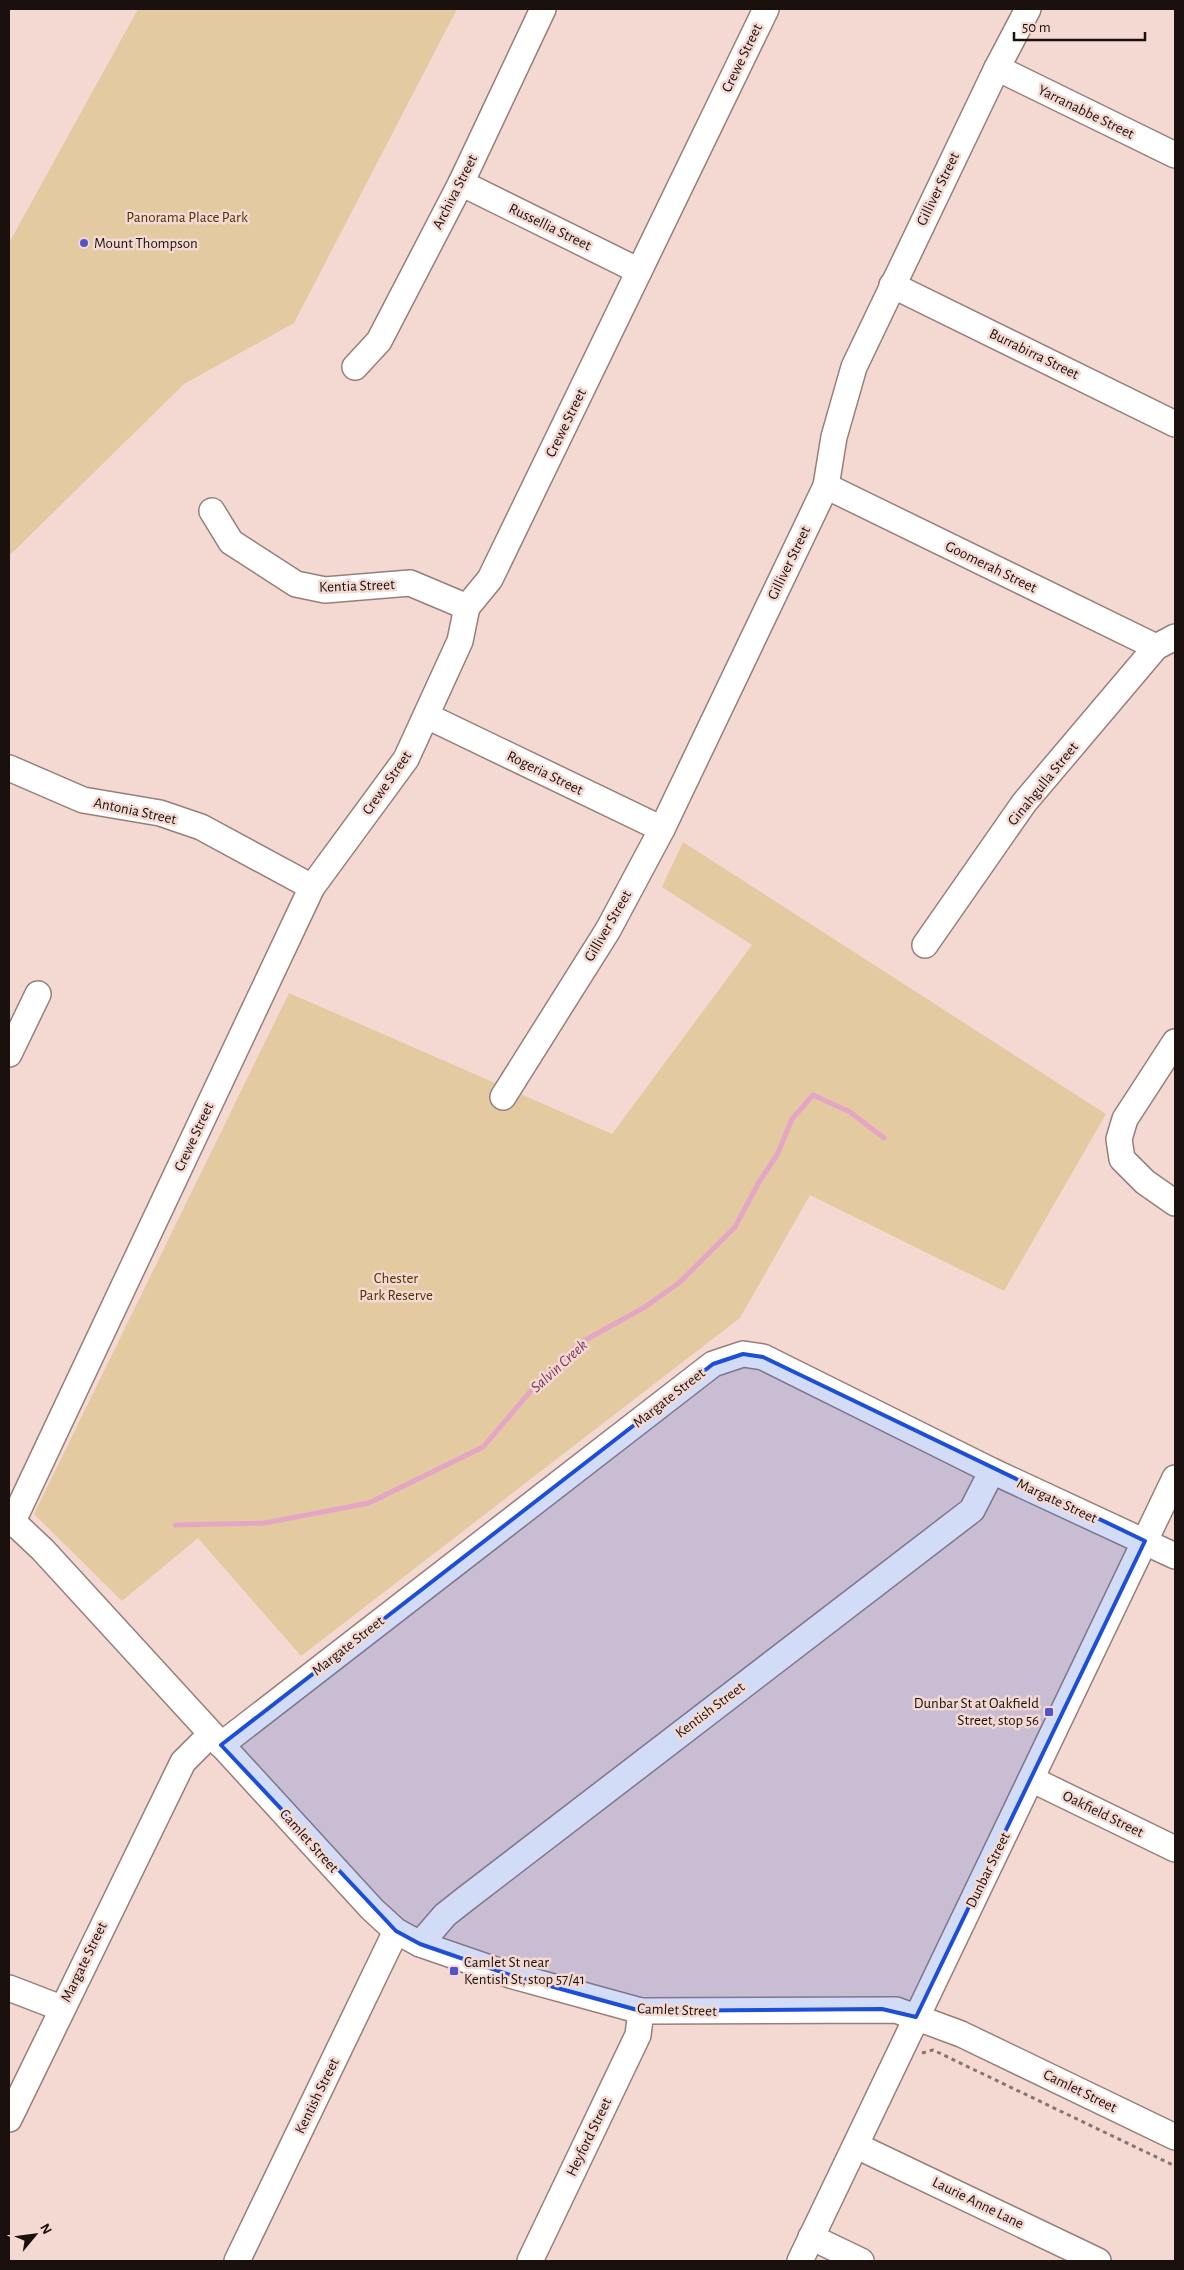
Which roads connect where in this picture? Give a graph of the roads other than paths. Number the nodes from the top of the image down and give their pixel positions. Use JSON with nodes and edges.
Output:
{"nodes":[{"id":1,"x":543,"y":9,"type":"edge"},
{"id":2,"x":766,"y":9,"type":"edge"},
{"id":3,"x":1028,"y":9,"type":"edge"},
{"id":4,"x":996,"y":68,"type":"junction"},
{"id":5,"x":1175,"y":156,"type":"edge"},
{"id":6,"x":461,"y":183,"type":"junction"},
{"id":7,"x":639,"y":271,"type":"junction"},
{"id":8,"x":892,"y":285,"type":"junction"},
{"id":9,"x":355,"y":367,"type":"dead end"},
{"id":10,"x":1175,"y":424,"type":"edge"},
{"id":11,"x":826,"y":486,"type":"junction"},
{"id":12,"x":212,"y":511,"type":"dead end"},
{"id":13,"x":467,"y":607,"type":"junction"},
{"id":14,"x":1165,"y":642,"type":"edge"},
{"id":15,"x":427,"y":716,"type":"junction"},
{"id":16,"x":9,"y":768,"type":"edge"},
{"id":17,"x":662,"y":829,"type":"junction"},
{"id":18,"x":312,"y":887,"type":"junction"},
{"id":19,"x":925,"y":945,"type":"dead end"},
{"id":20,"x":38,"y":994,"type":"dead end"},
{"id":21,"x":1175,"y":1042,"type":"edge"},
{"id":22,"x":9,"y":1054,"type":"edge"},
{"id":23,"x":502,"y":1097,"type":"dead end"},
{"id":24,"x":1175,"y":1202,"type":"edge"},
{"id":25,"x":992,"y":1471,"type":"junction"},
{"id":26,"x":1175,"y":1478,"type":"edge"},
{"id":27,"x":10,"y":1521,"type":"edge"},
{"id":28,"x":1145,"y":1541,"type":"junction"},
{"id":29,"x":1175,"y":1556,"type":"edge"},
{"id":30,"x":216,"y":1739,"type":"junction"},
{"id":31,"x":1031,"y":1779,"type":"junction"},
{"id":32,"x":1175,"y":1848,"type":"edge"},
{"id":33,"x":396,"y":1931,"type":"junction"},
{"id":34,"x":420,"y":1944,"type":"junction"},
{"id":35,"x":9,"y":1988,"type":"edge"},
{"id":36,"x":61,"y":2008,"type":"junction"},
{"id":37,"x":641,"y":2011,"type":"junction"},
{"id":38,"x":916,"y":2017,"type":"junction"},
{"id":39,"x":9,"y":2119,"type":"edge"},
{"id":40,"x":1175,"y":2137,"type":"edge"},
{"id":41,"x":857,"y":2146,"type":"junction"},
{"id":42,"x":811,"y":2237,"type":"junction"},
{"id":43,"x":237,"y":2261,"type":"edge"},
{"id":44,"x":530,"y":2261,"type":"edge"},
{"id":45,"x":800,"y":2261,"type":"edge"},
{"id":46,"x":861,"y":2261,"type":"edge"},
{"id":47,"x":1098,"y":2261,"type":"edge"}],
"edges":[{"from":1,"to":6,"type":"street","name":"Archiva Street"},
{"from":2,"to":7,"type":"street","name":"Crewe Street"},
{"from":3,"to":4,"type":"street","name":"Gilliver Street"},
{"from":4,"to":5,"type":"street","name":"Yarranabbe Street"},
{"from":4,"to":8,"type":"street","name":"Gilliver Street"},
{"from":6,"to":7,"type":"street","name":"Russellia Street"},
{"from":6,"to":9,"type":"street","name":"Archiva Street"},
{"from":7,"to":13,"type":"street","name":"Crewe Street"},
{"from":8,"to":10,"type":"street","name":"Burrabirra Street"},
{"from":8,"to":11,"type":"street","name":"Gilliver Street"},
{"from":11,"to":14,"type":"street","name":"Goomerah Street"},
{"from":11,"to":17,"type":"street","name":"Gilliver Street"},
{"from":12,"to":13,"type":"street","name":"Kentia Street"},
{"from":13,"to":15,"type":"street","name":"Crewe Street"},
{"from":14,"to":19,"type":"street","name":"Ginahgulla Street"},
{"from":15,"to":17,"type":"street","name":"Rogeria Street"},
{"from":15,"to":18,"type":"street","name":"Crewe Street"},
{"from":16,"to":18,"type":"street","name":"Antonia Street"},
{"from":17,"to":23,"type":"street","name":"Gilliver Street"},
{"from":18,"to":27,"type":"street","name":"Crewe Street"},
{"from":20,"to":22,"type":"street"},
{"from":21,"to":24,"type":"street"},
{"from":25,"to":28,"type":"street","name":"Margate Street"},
{"from":25,"to":30,"type":"street","name":"Margate Street"},
{"from":25,"to":34,"type":"street","name":"Kentish Street"},
{"from":26,"to":28,"type":"street","name":"Dunbar Street"},
{"from":27,"to":30,"type":"street","name":"Camlet Street"},
{"from":28,"to":29,"type":"street","name":"Margate Street"},
{"from":28,"to":31,"type":"street","name":"Dunbar Street"},
{"from":30,"to":33,"type":"street","name":"Camlet Street"},
{"from":30,"to":36,"type":"street","name":"Margate Street"},
{"from":31,"to":32,"type":"street","name":"Oakfield Street"},
{"from":31,"to":38,"type":"street","name":"Dunbar Street"},
{"from":33,"to":34,"type":"street","name":"Camlet Street"},
{"from":33,"to":43,"type":"street","name":"Kentish Street"},
{"from":34,"to":37,"type":"street","name":"Camlet Street"},
{"from":35,"to":36,"type":"street"},
{"from":36,"to":39,"type":"street","name":"Margate Street"},
{"from":37,"to":38,"type":"street","name":"Camlet Street"},
{"from":37,"to":44,"type":"street","name":"Heyford Street"},
{"from":38,"to":40,"type":"street","name":"Camlet Street"},
{"from":38,"to":41,"type":"street","name":"Dunbar Street"},
{"from":41,"to":42,"type":"street","name":"Dunbar Street"},
{"from":41,"to":47,"type":"street","name":"Laurie Anne Lane"},
{"from":42,"to":45,"type":"street","name":"Dunbar Street"},
{"from":42,"to":46,"type":"street"}]}
